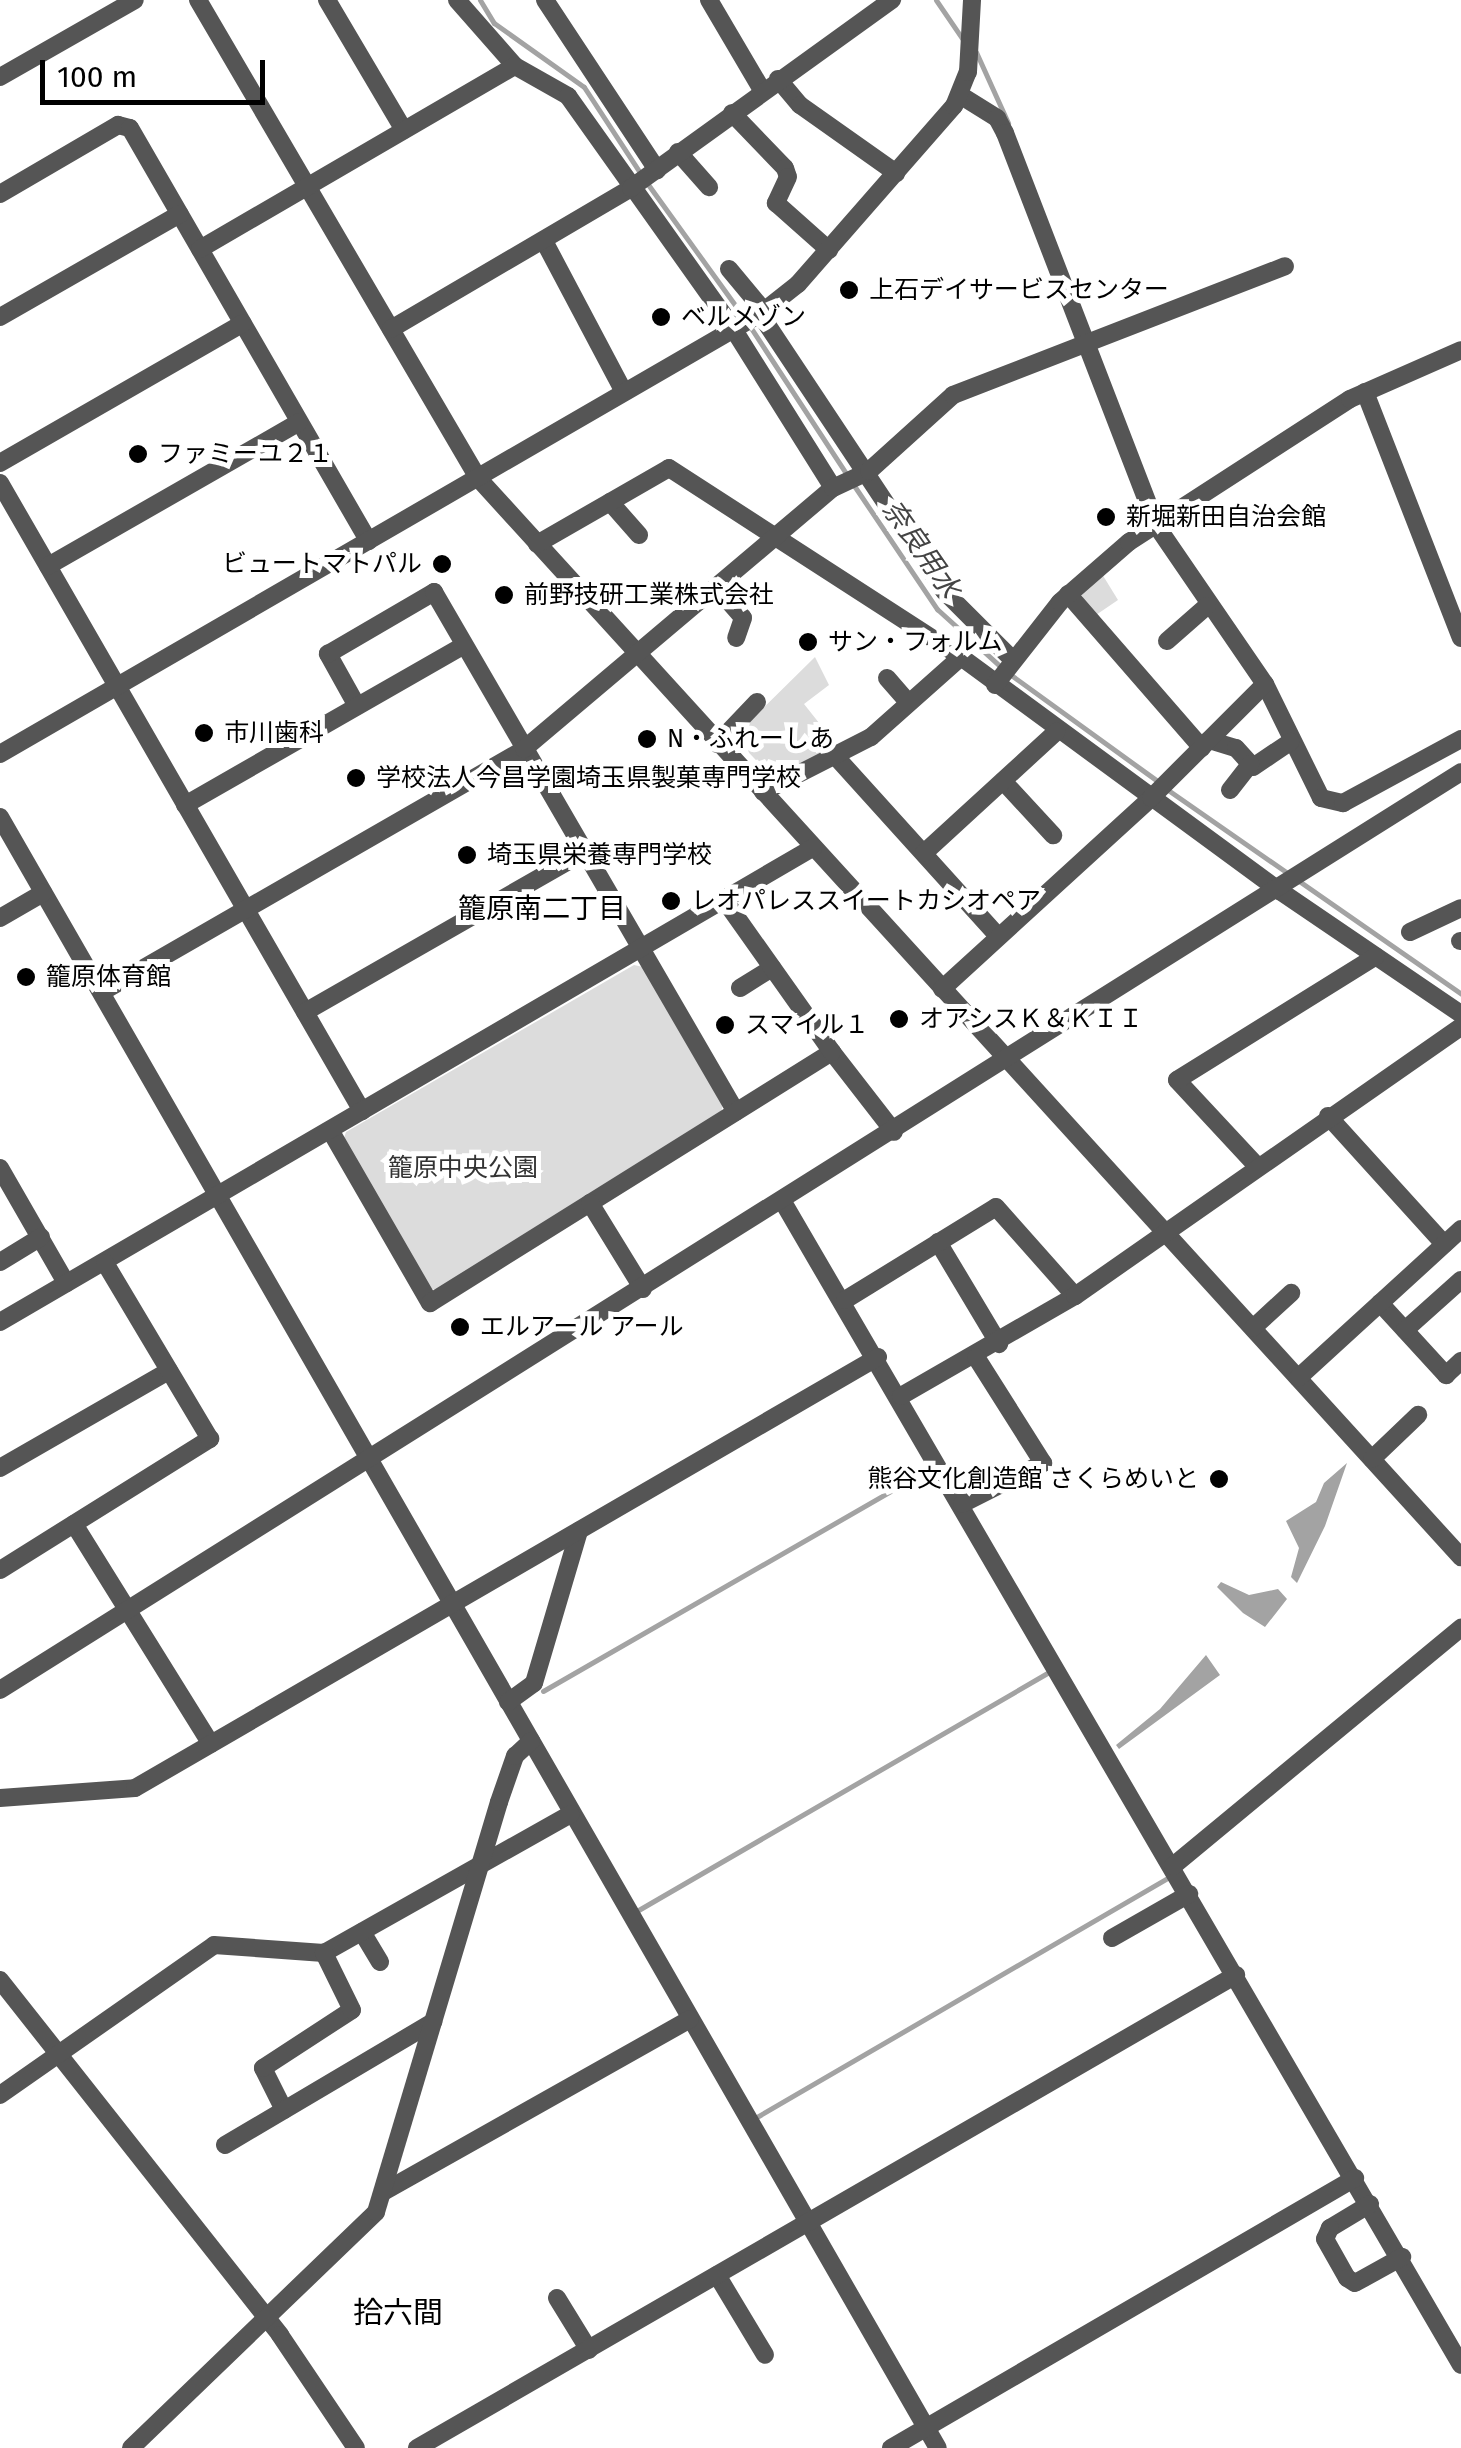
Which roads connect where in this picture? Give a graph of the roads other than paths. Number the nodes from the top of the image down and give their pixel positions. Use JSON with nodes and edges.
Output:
{"nodes":[{"id":1,"x":134,"y":0,"type":"edge"},
{"id":2,"x":198,"y":0,"type":"edge"},
{"id":3,"x":327,"y":0,"type":"edge"},
{"id":4,"x":457,"y":0,"type":"edge"},
{"id":5,"x":545,"y":0,"type":"edge"},
{"id":6,"x":709,"y":0,"type":"edge"},
{"id":7,"x":892,"y":0,"type":"edge"},
{"id":8,"x":972,"y":0,"type":"edge"},
{"id":9,"x":516,"y":66,"type":"junction"},
{"id":10,"x":0,"y":77,"type":"edge"},
{"id":11,"x":770,"y":85,"type":"junction"},
{"id":12,"x":960,"y":94,"type":"junction"},
{"id":13,"x":732,"y":112,"type":"junction"},
{"id":14,"x":404,"y":130,"type":"junction"},
{"id":15,"x":678,"y":152,"type":"junction"},
{"id":16,"x":657,"y":170,"type":"junction"},
{"id":17,"x":896,"y":173,"type":"junction"},
{"id":18,"x":306,"y":187,"type":"junction"},
{"id":19,"x":710,"y":187,"type":"dead end"},
{"id":20,"x":631,"y":188,"type":"junction"},
{"id":21,"x":0,"y":194,"type":"edge"},
{"id":22,"x":180,"y":214,"type":"junction"},
{"id":23,"x":544,"y":241,"type":"junction"},
{"id":24,"x":200,"y":249,"type":"junction"},
{"id":25,"x":829,"y":250,"type":"junction"},
{"id":26,"x":1285,"y":266,"type":"dead end"},
{"id":27,"x":728,"y":268,"type":"dead end"},
{"id":28,"x":762,"y":313,"type":"junction"},
{"id":29,"x":0,"y":317,"type":"edge"},
{"id":30,"x":242,"y":323,"type":"junction"},
{"id":31,"x":390,"y":328,"type":"junction"},
{"id":32,"x":734,"y":330,"type":"junction"},
{"id":33,"x":1086,"y":343,"type":"junction"},
{"id":34,"x":1461,"y":350,"type":"edge"},
{"id":35,"x":624,"y":392,"type":"junction"},
{"id":36,"x":1365,"y":392,"type":"junction"},
{"id":37,"x":299,"y":422,"type":"junction"},
{"id":38,"x":0,"y":463,"type":"edge"},
{"id":39,"x":860,"y":471,"type":"junction"},
{"id":40,"x":478,"y":478,"type":"junction"},
{"id":41,"x":0,"y":483,"type":"edge"},
{"id":42,"x":833,"y":488,"type":"junction"},
{"id":43,"x":610,"y":502,"type":"junction"},
{"id":44,"x":1156,"y":525,"type":"junction"},
{"id":45,"x":638,"y":535,"type":"dead end"},
{"id":46,"x":775,"y":540,"type":"junction"},
{"id":47,"x":368,"y":542,"type":"junction"},
{"id":48,"x":536,"y":544,"type":"junction"},
{"id":49,"x":48,"y":566,"type":"junction"},
{"id":50,"x":718,"y":590,"type":"junction"},
{"id":51,"x":1068,"y":594,"type":"junction"},
{"id":52,"x":1206,"y":606,"type":"junction"},
{"id":53,"x":736,"y":638,"type":"dead end"},
{"id":54,"x":1461,"y":638,"type":"edge"},
{"id":55,"x":1167,"y":641,"type":"dead end"},
{"id":56,"x":463,"y":646,"type":"junction"},
{"id":57,"x":960,"y":657,"type":"junction"},
{"id":58,"x":638,"y":658,"type":"junction"},
{"id":59,"x":1012,"y":660,"type":"junction"},
{"id":60,"x":887,"y":678,"type":"dead end"},
{"id":61,"x":1265,"y":684,"type":"junction"},
{"id":62,"x":995,"y":685,"type":"junction"},
{"id":63,"x":117,"y":686,"type":"junction"},
{"id":64,"x":757,"y":702,"type":"dead end"},
{"id":65,"x":909,"y":703,"type":"junction"},
{"id":66,"x":357,"y":706,"type":"junction"},
{"id":67,"x":1058,"y":731,"type":"junction"},
{"id":68,"x":1461,"y":738,"type":"edge"},
{"id":69,"x":1290,"y":742,"type":"junction"},
{"id":70,"x":718,"y":744,"type":"junction"},
{"id":71,"x":1206,"y":744,"type":"junction"},
{"id":72,"x":524,"y":748,"type":"junction"},
{"id":73,"x":0,"y":754,"type":"edge"},
{"id":74,"x":837,"y":758,"type":"junction"},
{"id":75,"x":1250,"y":764,"type":"junction"},
{"id":76,"x":1461,"y":772,"type":"edge"},
{"id":77,"x":1003,"y":781,"type":"junction"},
{"id":78,"x":1230,"y":790,"type":"dead end"},
{"id":79,"x":763,"y":792,"type":"junction"},
{"id":80,"x":1152,"y":798,"type":"junction"},
{"id":81,"x":185,"y":804,"type":"junction"},
{"id":82,"x":0,"y":817,"type":"edge"},
{"id":83,"x":1053,"y":835,"type":"dead end"},
{"id":84,"x":814,"y":847,"type":"junction"},
{"id":85,"x":584,"y":852,"type":"junction"},
{"id":86,"x":924,"y":853,"type":"junction"},
{"id":87,"x":1280,"y":891,"type":"junction"},
{"id":88,"x":43,"y":894,"type":"junction"},
{"id":89,"x":724,"y":902,"type":"junction"},
{"id":90,"x":1461,"y":908,"type":"edge"},
{"id":91,"x":246,"y":909,"type":"junction"},
{"id":92,"x":0,"y":918,"type":"edge"},
{"id":93,"x":1410,"y":932,"type":"dead end"},
{"id":94,"x":998,"y":936,"type":"junction"},
{"id":95,"x":641,"y":950,"type":"junction"},
{"id":96,"x":1376,"y":956,"type":"junction"},
{"id":97,"x":772,"y":968,"type":"junction"},
{"id":98,"x":740,"y":988,"type":"dead end"},
{"id":99,"x":942,"y":989,"type":"junction"},
{"id":100,"x":102,"y":992,"type":"junction"},
{"id":101,"x":305,"y":1012,"type":"junction"},
{"id":102,"x":1461,"y":1014,"type":"edge"},
{"id":103,"x":1461,"y":1027,"type":"edge"},
{"id":104,"x":832,"y":1052,"type":"junction"},
{"id":105,"x":1008,"y":1061,"type":"junction"},
{"id":106,"x":362,"y":1111,"type":"junction"},
{"id":107,"x":736,"y":1112,"type":"junction"},
{"id":108,"x":1328,"y":1116,"type":"junction"},
{"id":109,"x":330,"y":1130,"type":"junction"},
{"id":110,"x":894,"y":1132,"type":"junction"},
{"id":111,"x":1256,"y":1165,"type":"junction"},
{"id":112,"x":0,"y":1168,"type":"edge"},
{"id":113,"x":218,"y":1194,"type":"junction"},
{"id":114,"x":783,"y":1202,"type":"junction"},
{"id":115,"x":590,"y":1203,"type":"junction"},
{"id":116,"x":1461,"y":1230,"type":"edge"},
{"id":117,"x":1167,"y":1234,"type":"junction"},
{"id":118,"x":41,"y":1237,"type":"junction"},
{"id":119,"x":938,"y":1242,"type":"junction"},
{"id":120,"x":1444,"y":1244,"type":"junction"},
{"id":121,"x":0,"y":1262,"type":"edge"},
{"id":122,"x":105,"y":1262,"type":"junction"},
{"id":123,"x":1461,"y":1280,"type":"edge"},
{"id":124,"x":66,"y":1283,"type":"junction"},
{"id":125,"x":644,"y":1289,"type":"junction"},
{"id":126,"x":1291,"y":1294,"type":"dead end"},
{"id":127,"x":1075,"y":1296,"type":"junction"},
{"id":128,"x":845,"y":1300,"type":"junction"},
{"id":129,"x":1380,"y":1302,"type":"junction"},
{"id":130,"x":0,"y":1322,"type":"edge"},
{"id":131,"x":1253,"y":1328,"type":"junction"},
{"id":132,"x":1406,"y":1330,"type":"junction"},
{"id":133,"x":999,"y":1344,"type":"junction"},
{"id":134,"x":976,"y":1356,"type":"junction"},
{"id":135,"x":878,"y":1357,"type":"junction"},
{"id":136,"x":1461,"y":1361,"type":"edge"},
{"id":137,"x":169,"y":1371,"type":"junction"},
{"id":138,"x":1298,"y":1378,"type":"junction"},
{"id":139,"x":901,"y":1396,"type":"junction"},
{"id":140,"x":1418,"y":1415,"type":"dead end"},
{"id":141,"x":370,"y":1459,"type":"junction"},
{"id":142,"x":1372,"y":1459,"type":"junction"},
{"id":143,"x":0,"y":1468,"type":"edge"},
{"id":144,"x":962,"y":1504,"type":"junction"},
{"id":145,"x":74,"y":1524,"type":"junction"},
{"id":146,"x":579,"y":1531,"type":"junction"},
{"id":147,"x":1461,"y":1557,"type":"edge"},
{"id":148,"x":0,"y":1570,"type":"edge"},
{"id":149,"x":453,"y":1604,"type":"junction"},
{"id":150,"x":128,"y":1611,"type":"junction"},
{"id":151,"x":1461,"y":1628,"type":"edge"},
{"id":152,"x":0,"y":1690,"type":"edge"},
{"id":153,"x":508,"y":1702,"type":"junction"},
{"id":154,"x":530,"y":1742,"type":"junction"},
{"id":155,"x":211,"y":1744,"type":"junction"},
{"id":156,"x":0,"y":1798,"type":"edge"},
{"id":157,"x":570,"y":1814,"type":"junction"},
{"id":158,"x":480,"y":1866,"type":"junction"},
{"id":159,"x":1173,"y":1866,"type":"junction"},
{"id":160,"x":1189,"y":1894,"type":"junction"},
{"id":161,"x":362,"y":1932,"type":"junction"},
{"id":162,"x":1112,"y":1938,"type":"dead end"},
{"id":163,"x":324,"y":1953,"type":"junction"},
{"id":164,"x":380,"y":1962,"type":"dead end"},
{"id":165,"x":1236,"y":1975,"type":"junction"},
{"id":166,"x":0,"y":1980,"type":"edge"},
{"id":167,"x":690,"y":2019,"type":"junction"},
{"id":168,"x":433,"y":2022,"type":"junction"},
{"id":169,"x":55,"y":2052,"type":"junction"},
{"id":170,"x":0,"y":2094,"type":"edge"},
{"id":171,"x":284,"y":2110,"type":"junction"},
{"id":172,"x":225,"y":2144,"type":"dead end"},
{"id":173,"x":1356,"y":2178,"type":"junction"},
{"id":174,"x":385,"y":2192,"type":"junction"},
{"id":175,"x":1370,"y":2204,"type":"junction"},
{"id":176,"x":807,"y":2222,"type":"junction"},
{"id":177,"x":1402,"y":2257,"type":"junction"},
{"id":178,"x":717,"y":2275,"type":"junction"},
{"id":179,"x":557,"y":2298,"type":"dead end"},
{"id":180,"x":262,"y":2316,"type":"junction"},
{"id":181,"x":589,"y":2350,"type":"junction"},
{"id":182,"x":765,"y":2355,"type":"dead end"},
{"id":183,"x":1461,"y":2364,"type":"edge"},
{"id":184,"x":926,"y":2427,"type":"junction"},
{"id":185,"x":131,"y":2448,"type":"edge"},
{"id":186,"x":356,"y":2448,"type":"edge"},
{"id":187,"x":418,"y":2448,"type":"edge"},
{"id":188,"x":891,"y":2448,"type":"edge"},
{"id":189,"x":938,"y":2448,"type":"edge"}],
"edges":[{"from":1,"to":10,"type":"street"},
{"from":2,"to":18,"type":"street"},
{"from":3,"to":14,"type":"street"},
{"from":4,"to":9,"type":"street"},
{"from":5,"to":16,"type":"street"},
{"from":6,"to":11,"type":"street"},
{"from":7,"to":11,"type":"street"},
{"from":8,"to":12,"type":"street"},
{"from":9,"to":14,"type":"street"},
{"from":9,"to":20,"type":"street"},
{"from":11,"to":13,"type":"street"},
{"from":11,"to":17,"type":"street"},
{"from":12,"to":17,"type":"street"},
{"from":12,"to":33,"type":"street"},
{"from":13,"to":15,"type":"street"},
{"from":13,"to":25,"type":"street"},
{"from":14,"to":18,"type":"street"},
{"from":15,"to":16,"type":"street"},
{"from":15,"to":19,"type":"street"},
{"from":16,"to":20,"type":"street"},
{"from":17,"to":25,"type":"street"},
{"from":18,"to":24,"type":"street"},
{"from":18,"to":31,"type":"street"},
{"from":20,"to":23,"type":"street"},
{"from":20,"to":32,"type":"street"},
{"from":21,"to":22,"type":"street"},
{"from":22,"to":24,"type":"street"},
{"from":22,"to":29,"type":"street"},
{"from":23,"to":31,"type":"street"},
{"from":23,"to":35,"type":"street"},
{"from":24,"to":30,"type":"street"},
{"from":25,"to":28,"type":"street"},
{"from":26,"to":33,"type":"street"},
{"from":27,"to":28,"type":"street"},
{"from":28,"to":32,"type":"street"},
{"from":28,"to":39,"type":"street"},
{"from":30,"to":37,"type":"street"},
{"from":30,"to":38,"type":"street"},
{"from":31,"to":40,"type":"street"},
{"from":32,"to":35,"type":"street"},
{"from":32,"to":42,"type":"street"},
{"from":33,"to":39,"type":"street"},
{"from":33,"to":44,"type":"street"},
{"from":34,"to":36,"type":"street"},
{"from":35,"to":40,"type":"street"},
{"from":36,"to":44,"type":"street"},
{"from":36,"to":54,"type":"street"},
{"from":37,"to":47,"type":"street"},
{"from":37,"to":49,"type":"street"},
{"from":39,"to":42,"type":"street"},
{"from":39,"to":59,"type":"street"},
{"from":40,"to":47,"type":"street"},
{"from":40,"to":48,"type":"street"},
{"from":41,"to":49,"type":"street"},
{"from":42,"to":46,"type":"street"},
{"from":43,"to":45,"type":"street"},
{"from":43,"to":46,"type":"street"},
{"from":43,"to":48,"type":"street"},
{"from":44,"to":51,"type":"street"},
{"from":44,"to":52,"type":"street"},
{"from":46,"to":50,"type":"street"},
{"from":46,"to":57,"type":"street"},
{"from":47,"to":63,"type":"street"},
{"from":48,"to":58,"type":"street"},
{"from":49,"to":63,"type":"street"},
{"from":50,"to":53,"type":"street"},
{"from":50,"to":58,"type":"street"},
{"from":51,"to":59,"type":"street"},
{"from":51,"to":71,"type":"street"},
{"from":52,"to":55,"type":"street"},
{"from":52,"to":61,"type":"street"},
{"from":56,"to":66,"type":"street"},
{"from":56,"to":66,"type":"street"},
{"from":56,"to":72,"type":"street"},
{"from":57,"to":62,"type":"street"},
{"from":57,"to":65,"type":"street"},
{"from":58,"to":70,"type":"street"},
{"from":58,"to":72,"type":"street"},
{"from":59,"to":62,"type":"street"},
{"from":60,"to":65,"type":"street"},
{"from":61,"to":69,"type":"street"},
{"from":61,"to":71,"type":"street"},
{"from":62,"to":67,"type":"street"},
{"from":63,"to":73,"type":"street"},
{"from":63,"to":81,"type":"street"},
{"from":64,"to":70,"type":"street"},
{"from":65,"to":74,"type":"street"},
{"from":66,"to":81,"type":"street"},
{"from":67,"to":77,"type":"street"},
{"from":67,"to":80,"type":"street"},
{"from":68,"to":69,"type":"street"},
{"from":69,"to":75,"type":"street"},
{"from":70,"to":79,"type":"street"},
{"from":71,"to":75,"type":"street"},
{"from":71,"to":80,"type":"street"},
{"from":72,"to":85,"type":"street"},
{"from":72,"to":91,"type":"street"},
{"from":74,"to":79,"type":"street"},
{"from":74,"to":86,"type":"street"},
{"from":75,"to":78,"type":"street"},
{"from":76,"to":87,"type":"street"},
{"from":77,"to":83,"type":"street"},
{"from":77,"to":86,"type":"street"},
{"from":79,"to":84,"type":"street"},
{"from":80,"to":87,"type":"street"},
{"from":80,"to":94,"type":"street"},
{"from":81,"to":91,"type":"street"},
{"from":82,"to":88,"type":"street"},
{"from":84,"to":89,"type":"street"},
{"from":84,"to":99,"type":"street"},
{"from":85,"to":95,"type":"street"},
{"from":85,"to":101,"type":"street"},
{"from":86,"to":94,"type":"street"},
{"from":87,"to":96,"type":"street"},
{"from":87,"to":105,"type":"street"},
{"from":88,"to":92,"type":"street"},
{"from":88,"to":100,"type":"street"},
{"from":89,"to":95,"type":"street"},
{"from":89,"to":97,"type":"street"},
{"from":90,"to":93,"type":"street"},
{"from":91,"to":100,"type":"street"},
{"from":91,"to":101,"type":"street"},
{"from":94,"to":99,"type":"street"},
{"from":95,"to":106,"type":"street"},
{"from":95,"to":107,"type":"street"},
{"from":96,"to":102,"type":"street"},
{"from":96,"to":111,"type":"street"},
{"from":97,"to":98,"type":"street"},
{"from":97,"to":104,"type":"street"},
{"from":99,"to":105,"type":"street"},
{"from":100,"to":113,"type":"street"},
{"from":101,"to":106,"type":"street"},
{"from":103,"to":108,"type":"street"},
{"from":104,"to":107,"type":"street"},
{"from":104,"to":110,"type":"street"},
{"from":105,"to":110,"type":"street"},
{"from":105,"to":117,"type":"street"},
{"from":106,"to":109,"type":"street"},
{"from":107,"to":115,"type":"street"},
{"from":108,"to":111,"type":"street"},
{"from":108,"to":120,"type":"street"},
{"from":109,"to":113,"type":"street"},
{"from":109,"to":115,"type":"street"},
{"from":110,"to":114,"type":"street"},
{"from":111,"to":117,"type":"street"},
{"from":112,"to":118,"type":"street"},
{"from":113,"to":122,"type":"street"},
{"from":113,"to":141,"type":"street"},
{"from":114,"to":125,"type":"street"},
{"from":114,"to":128,"type":"street"},
{"from":115,"to":125,"type":"street"},
{"from":116,"to":120,"type":"street"},
{"from":117,"to":127,"type":"street"},
{"from":117,"to":131,"type":"street"},
{"from":118,"to":121,"type":"street"},
{"from":118,"to":124,"type":"street"},
{"from":119,"to":127,"type":"street"},
{"from":119,"to":128,"type":"street"},
{"from":119,"to":133,"type":"street"},
{"from":120,"to":129,"type":"street"},
{"from":122,"to":124,"type":"street"},
{"from":122,"to":137,"type":"street"},
{"from":123,"to":132,"type":"street"},
{"from":124,"to":130,"type":"street"},
{"from":125,"to":141,"type":"street"},
{"from":126,"to":131,"type":"street"},
{"from":127,"to":133,"type":"street"},
{"from":128,"to":135,"type":"street"},
{"from":129,"to":132,"type":"street"},
{"from":129,"to":138,"type":"street"},
{"from":131,"to":138,"type":"street"},
{"from":132,"to":136,"type":"street"},
{"from":133,"to":134,"type":"street"},
{"from":134,"to":139,"type":"street"},
{"from":134,"to":144,"type":"street"},
{"from":135,"to":139,"type":"street"},
{"from":135,"to":146,"type":"street"},
{"from":137,"to":143,"type":"street"},
{"from":137,"to":145,"type":"street"},
{"from":138,"to":142,"type":"street"},
{"from":139,"to":144,"type":"street"},
{"from":140,"to":142,"type":"street"},
{"from":141,"to":149,"type":"street"},
{"from":141,"to":150,"type":"street"},
{"from":142,"to":147,"type":"street"},
{"from":144,"to":159,"type":"street"},
{"from":145,"to":148,"type":"street"},
{"from":145,"to":150,"type":"street"},
{"from":146,"to":149,"type":"street"},
{"from":146,"to":153,"type":"street"},
{"from":149,"to":153,"type":"street"},
{"from":149,"to":155,"type":"street"},
{"from":150,"to":152,"type":"street"},
{"from":150,"to":155,"type":"street"},
{"from":151,"to":159,"type":"street"},
{"from":153,"to":154,"type":"street"},
{"from":154,"to":157,"type":"street"},
{"from":154,"to":158,"type":"street"},
{"from":155,"to":156,"type":"street"},
{"from":157,"to":158,"type":"street"},
{"from":157,"to":167,"type":"street"},
{"from":158,"to":161,"type":"street"},
{"from":158,"to":168,"type":"street"},
{"from":159,"to":160,"type":"street"},
{"from":160,"to":162,"type":"street"},
{"from":160,"to":165,"type":"street"},
{"from":161,"to":163,"type":"street"},
{"from":161,"to":164,"type":"street"},
{"from":163,"to":169,"type":"street"},
{"from":163,"to":171,"type":"street"},
{"from":165,"to":173,"type":"street"},
{"from":165,"to":176,"type":"street"},
{"from":166,"to":169,"type":"street"},
{"from":167,"to":174,"type":"street"},
{"from":167,"to":176,"type":"street"},
{"from":168,"to":171,"type":"street"},
{"from":168,"to":174,"type":"street"},
{"from":169,"to":170,"type":"street"},
{"from":169,"to":180,"type":"street"},
{"from":171,"to":172,"type":"street"},
{"from":173,"to":175,"type":"street"},
{"from":173,"to":184,"type":"street"},
{"from":174,"to":180,"type":"street"},
{"from":175,"to":177,"type":"street"},
{"from":175,"to":177,"type":"street"},
{"from":176,"to":178,"type":"street"},
{"from":176,"to":184,"type":"street"},
{"from":177,"to":183,"type":"street"},
{"from":178,"to":181,"type":"street"},
{"from":178,"to":182,"type":"street"},
{"from":179,"to":181,"type":"street"},
{"from":180,"to":185,"type":"street"},
{"from":180,"to":186,"type":"street"},
{"from":181,"to":187,"type":"street"},
{"from":184,"to":188,"type":"street"},
{"from":184,"to":189,"type":"street"}]}
